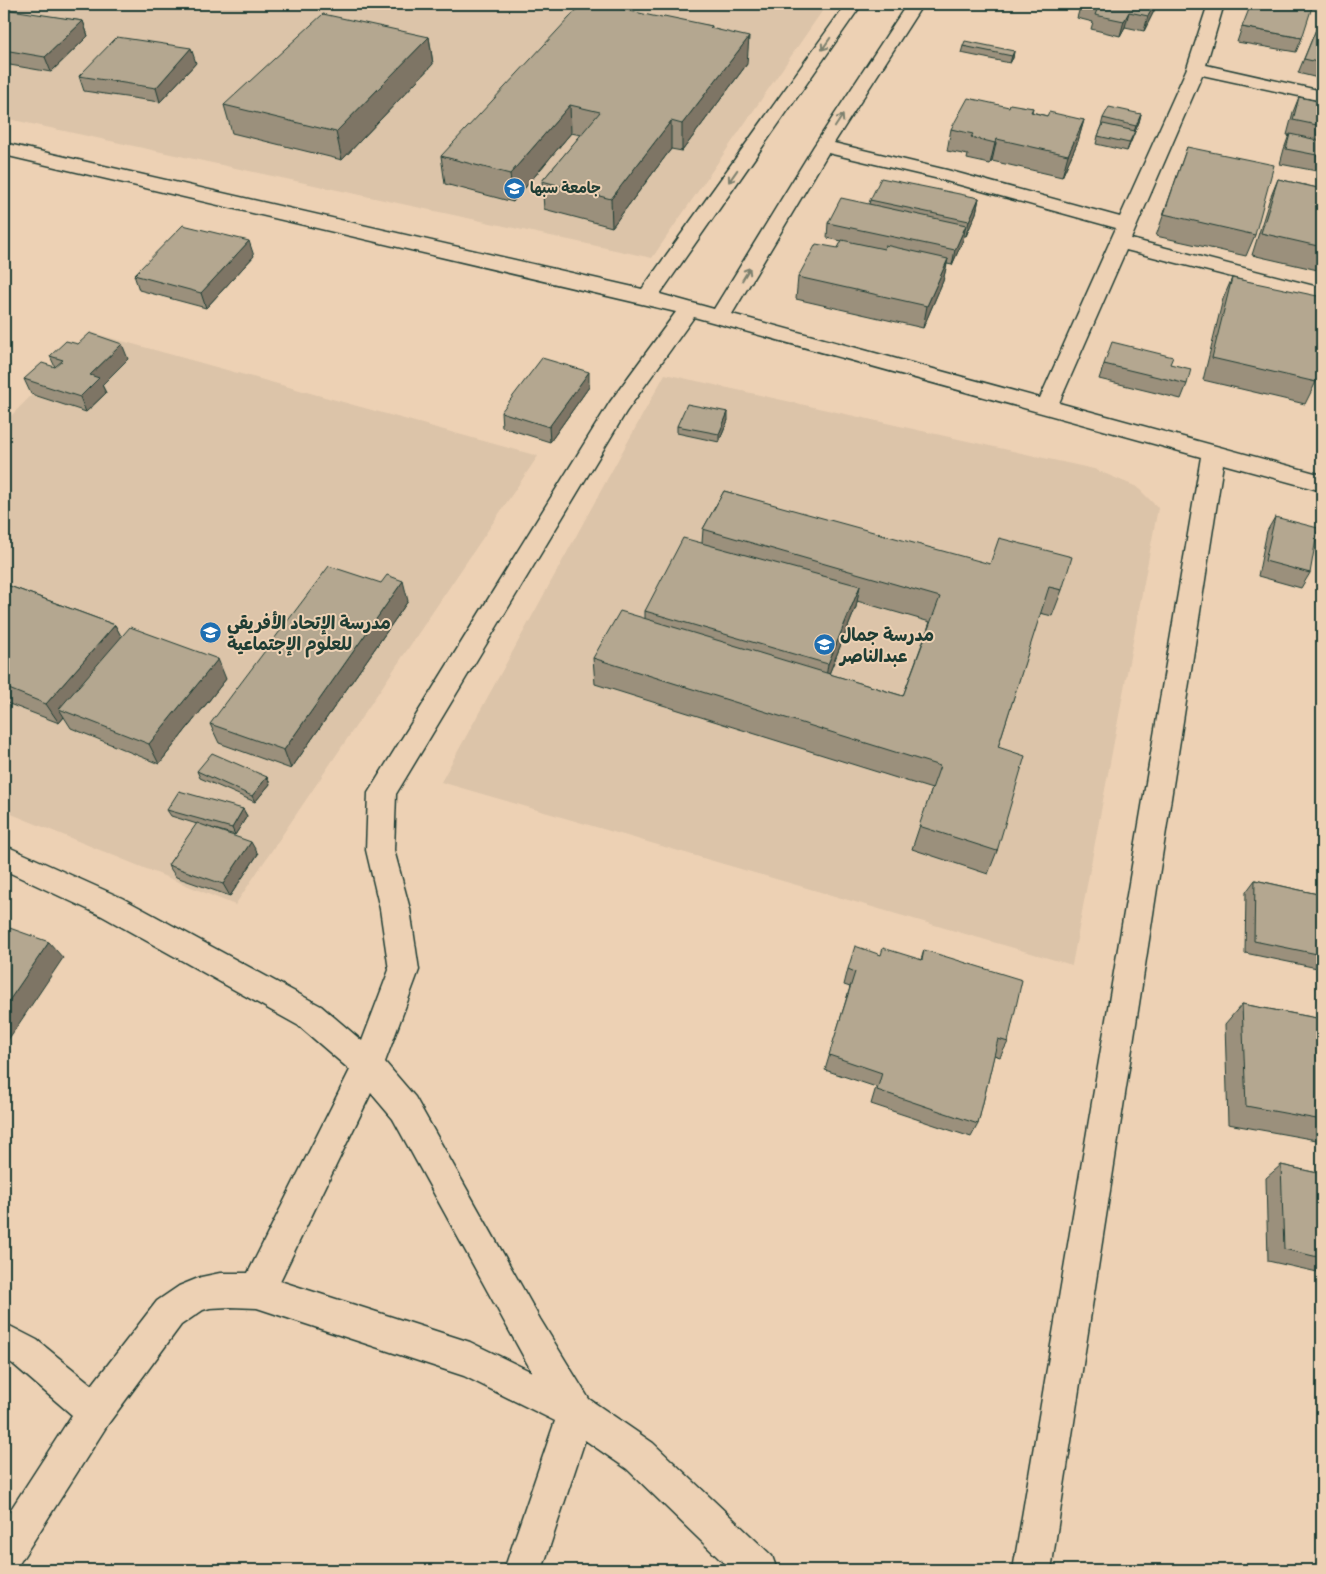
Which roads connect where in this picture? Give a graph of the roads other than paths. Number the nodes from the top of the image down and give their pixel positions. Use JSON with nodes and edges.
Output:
{"nodes":[{"id":1,"x":854,"y":4,"type":"edge"},
{"id":2,"x":915,"y":4,"type":"edge"},
{"id":3,"x":1216,"y":4,"type":"edge"},
{"id":4,"x":1196,"y":68,"type":"junction"},
{"id":5,"x":1322,"y":96,"type":"edge"},
{"id":6,"x":823,"y":146,"type":"junction"},
{"id":7,"x":4,"y":149,"type":"edge"},
{"id":8,"x":1123,"y":234,"type":"junction"},
{"id":9,"x":1322,"y":294,"type":"edge"},
{"id":10,"x":648,"y":297,"type":"junction"},
{"id":11,"x":690,"y":308,"type":"junction"},
{"id":12,"x":720,"y":316,"type":"junction"},
{"id":13,"x":1047,"y":406,"type":"junction"},
{"id":14,"x":1214,"y":453,"type":"junction"},
{"id":15,"x":1322,"y":483,"type":"edge"},
{"id":16,"x":4,"y":857,"type":"edge"},
{"id":17,"x":368,"y":1066,"type":"junction"},
{"id":18,"x":257,"y":1291,"type":"junction"},
{"id":19,"x":4,"y":1340,"type":"edge"},
{"id":20,"x":95,"y":1411,"type":"junction"},
{"id":21,"x":576,"y":1412,"type":"junction"},
{"id":22,"x":4,"y":1554,"type":"edge"},
{"id":23,"x":523,"y":1570,"type":"edge"},
{"id":24,"x":758,"y":1570,"type":"edge"},
{"id":25,"x":1032,"y":1570,"type":"edge"}],
"edges":[{"from":1,"to":10,"type":"street","one_way":true},
{"from":6,"to":2,"type":"street","one_way":true},
{"from":3,"to":4,"type":"street"},
{"from":4,"to":5,"type":"street"},
{"from":4,"to":8,"type":"street"},
{"from":6,"to":8,"type":"street"},
{"from":12,"to":6,"type":"street","one_way":true},
{"from":7,"to":10,"type":"street"},
{"from":8,"to":9,"type":"street"},
{"from":8,"to":13,"type":"street"},
{"from":10,"to":11,"type":"street"},
{"from":11,"to":12,"type":"street"},
{"from":11,"to":17,"type":"street"},
{"from":12,"to":13,"type":"street"},
{"from":13,"to":14,"type":"street"},
{"from":14,"to":15,"type":"street"},
{"from":14,"to":25,"type":"street"},
{"from":16,"to":17,"type":"street"},
{"from":17,"to":18,"type":"street"},
{"from":17,"to":21,"type":"street"},
{"from":18,"to":20,"type":"street"},
{"from":18,"to":21,"type":"street"},
{"from":19,"to":20,"type":"street"},
{"from":20,"to":22,"type":"street"},
{"from":21,"to":23,"type":"street"},
{"from":21,"to":24,"type":"street"}]}
